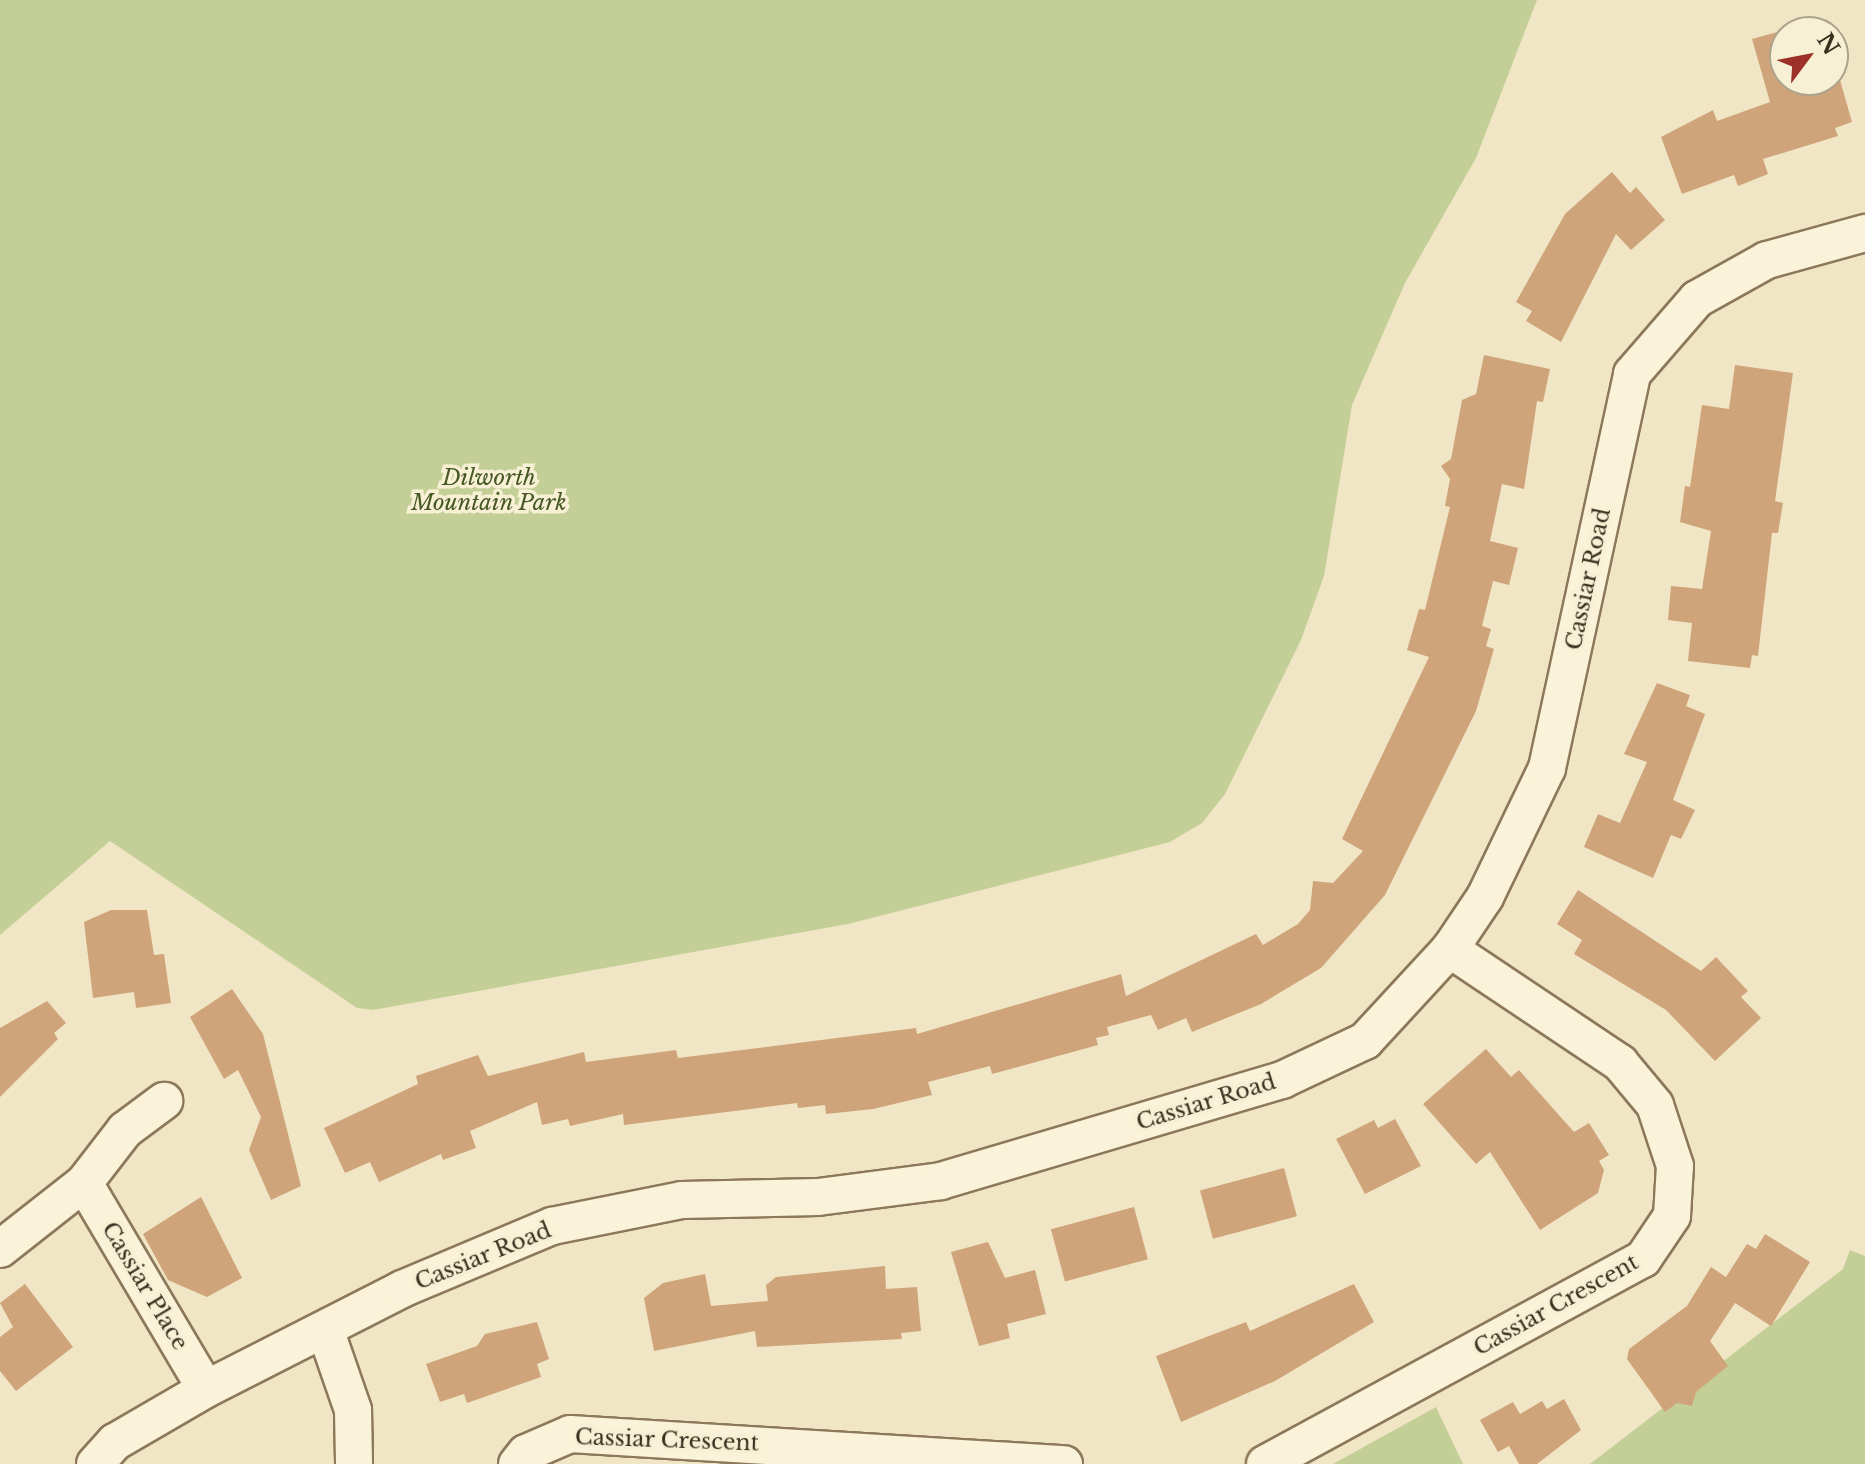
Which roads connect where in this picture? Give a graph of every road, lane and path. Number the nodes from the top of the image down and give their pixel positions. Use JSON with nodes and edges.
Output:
{"nodes":[{"id":1,"x":1865,"y":233,"type":"edge"},
{"id":2,"x":1450,"y":949,"type":"junction"},
{"id":3,"x":164,"y":1101,"type":"dead end"},
{"id":4,"x":84,"y":1183,"type":"junction"},
{"id":5,"x":0,"y":1249,"type":"edge"},
{"id":6,"x":326,"y":1332,"type":"junction"},
{"id":7,"x":206,"y":1389,"type":"junction"},
{"id":8,"x":95,"y":1464,"type":"edge"},
{"id":9,"x":354,"y":1464,"type":"edge"},
{"id":10,"x":517,"y":1464,"type":"edge"},
{"id":11,"x":1064,"y":1464,"type":"edge"},
{"id":12,"x":1265,"y":1464,"type":"edge"}],
"edges":[{"from":1,"to":2,"type":"street","name":"Cassiar Road"},
{"from":2,"to":6,"type":"street","name":"Cassiar Road"},
{"from":2,"to":12,"type":"street","name":"Cassiar Crescent"},
{"from":3,"to":4,"type":"street"},
{"from":4,"to":5,"type":"street"},
{"from":4,"to":7,"type":"street","name":"Cassiar Place"},
{"from":6,"to":7,"type":"street","name":"Cassiar Road"},
{"from":6,"to":9,"type":"street"},
{"from":7,"to":8,"type":"street","name":"Cassiar Road"},
{"from":10,"to":11,"type":"street","name":"Cassiar Crescent"}]}
